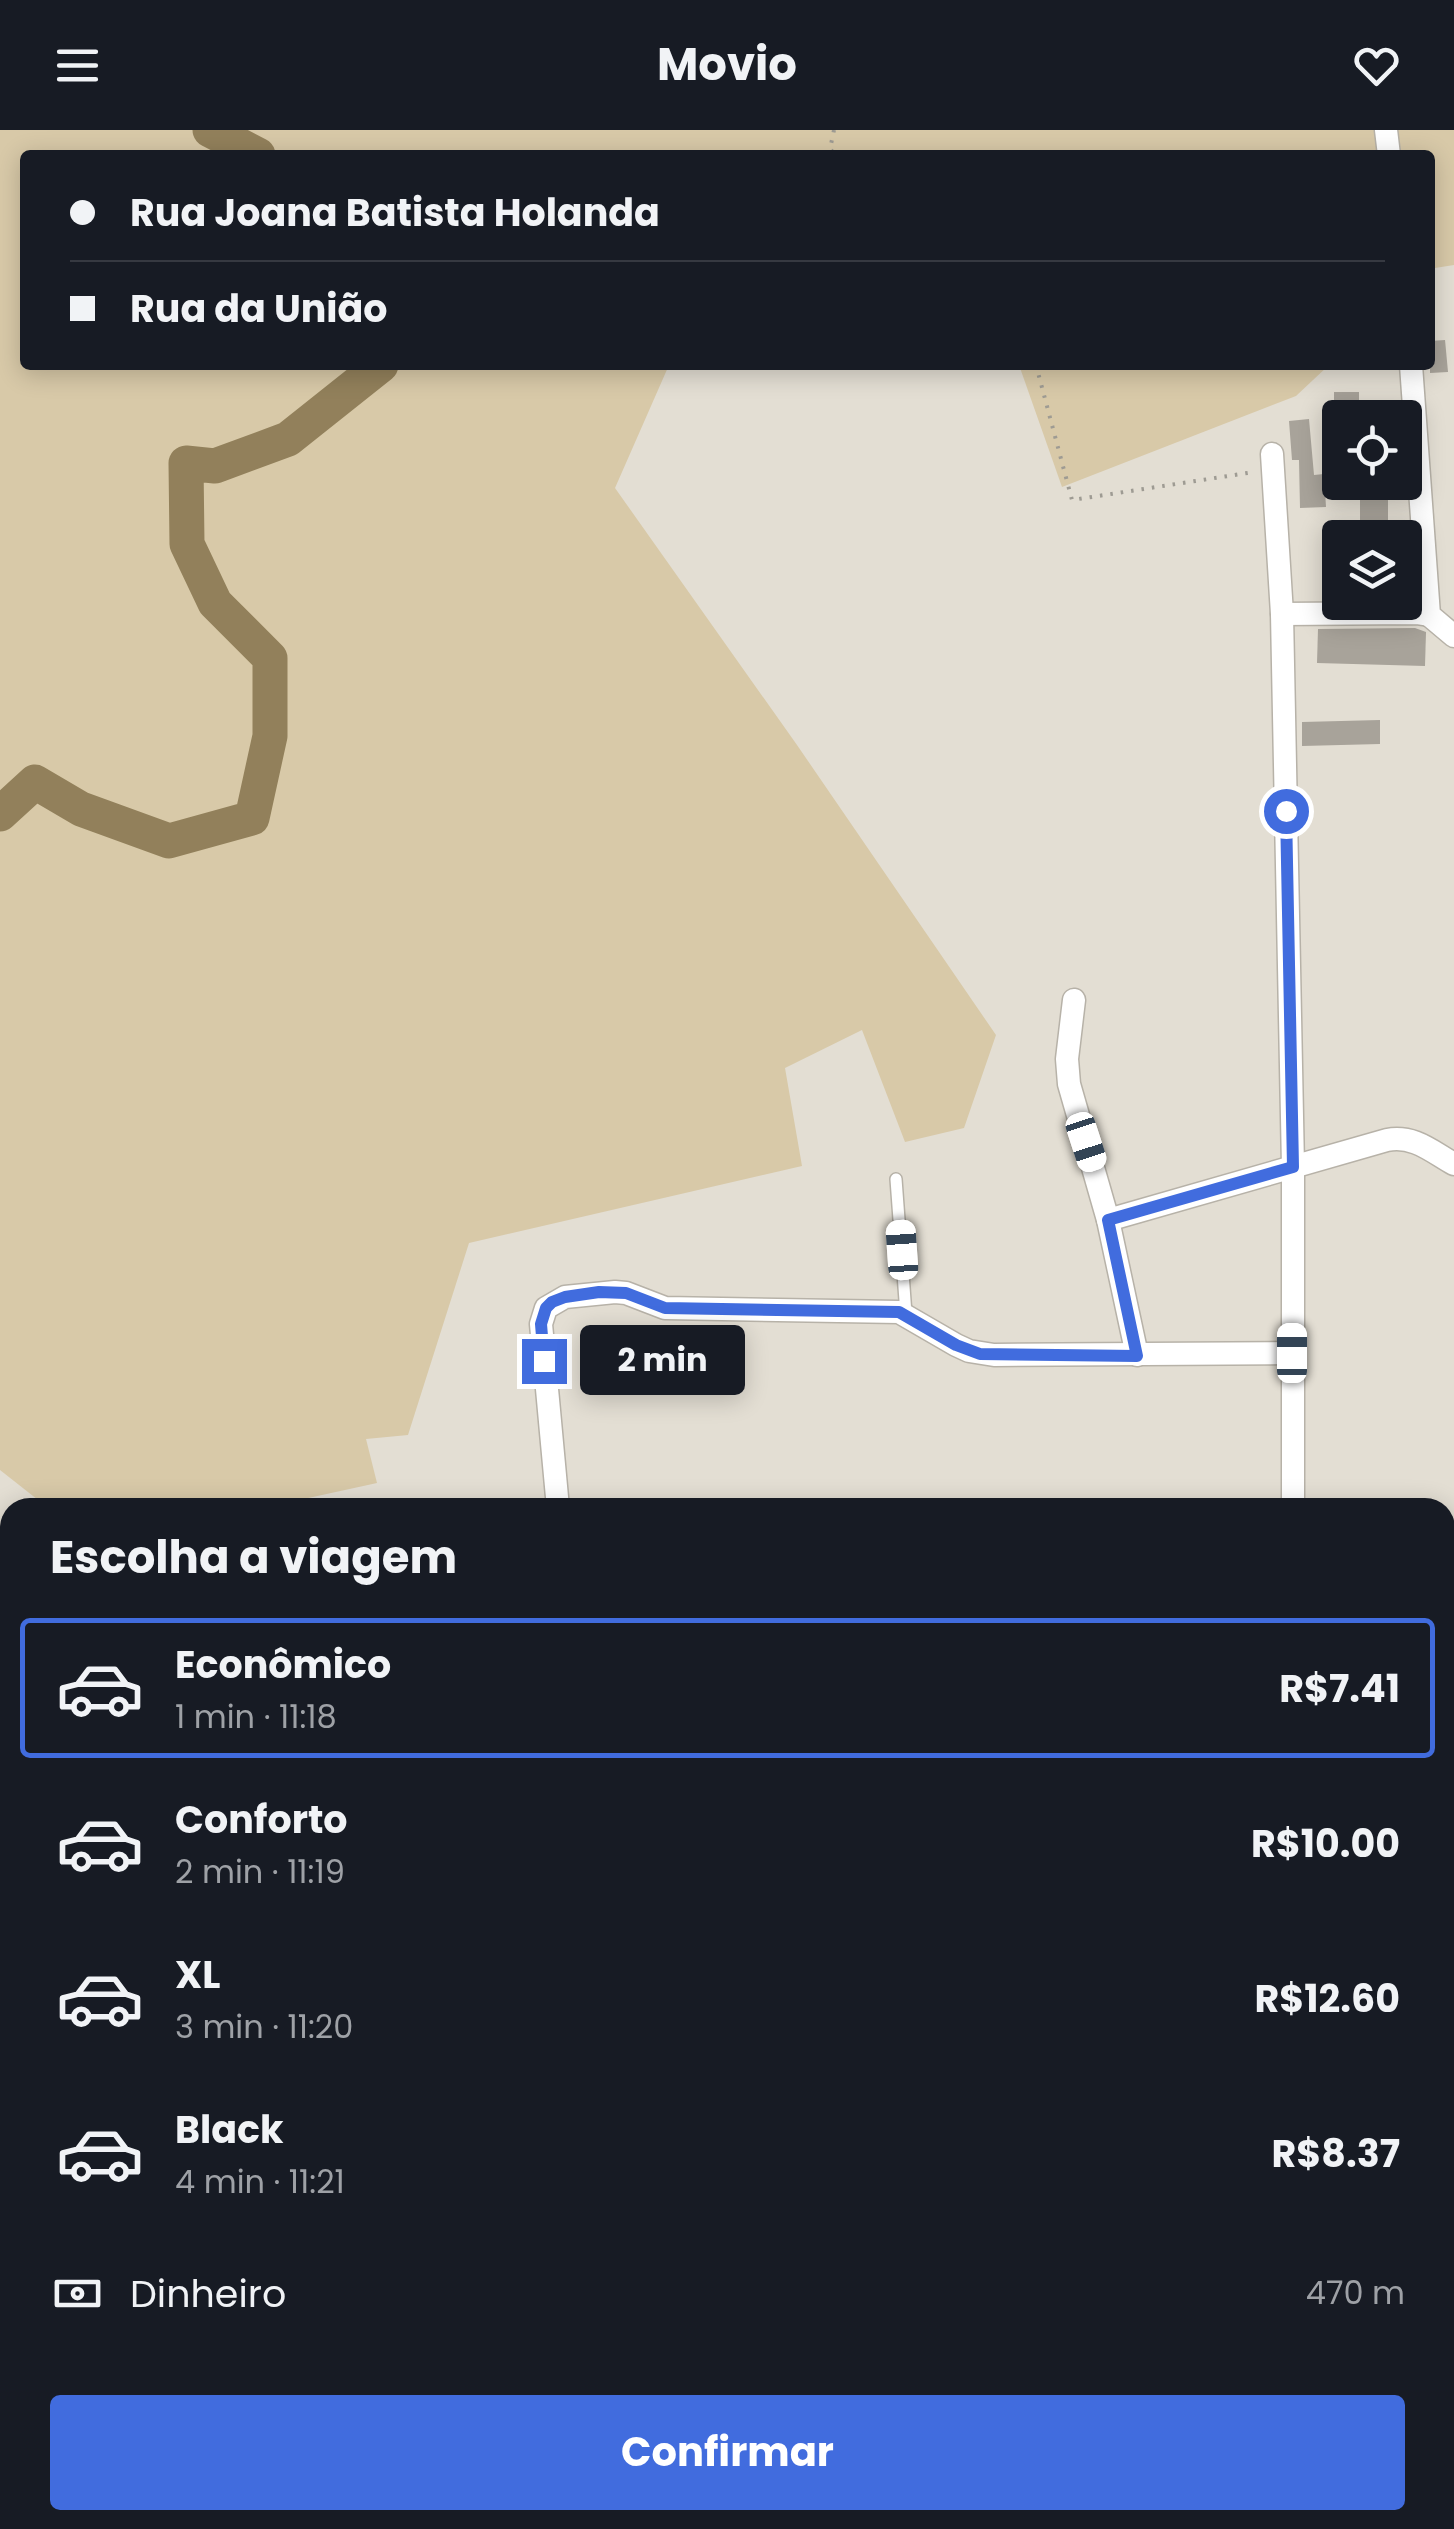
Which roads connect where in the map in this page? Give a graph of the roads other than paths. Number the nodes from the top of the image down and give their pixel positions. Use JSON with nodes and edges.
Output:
{"nodes":[{"id":1,"x":1410,"y":370,"type":"edge"},
{"id":2,"x":1273,"y":462,"type":"road end"},
{"id":3,"x":1282,"y":614,"type":"junction"},
{"id":4,"x":1429,"y":615,"type":"junction"},
{"id":5,"x":1454,"y":636,"type":"edge"},
{"id":6,"x":1074,"y":1000,"type":"dead end"},
{"id":7,"x":1454,"y":1164,"type":"edge"},
{"id":8,"x":1293,"y":1167,"type":"junction"},
{"id":9,"x":896,"y":1179,"type":"dead end"},
{"id":10,"x":1108,"y":1220,"type":"junction"},
{"id":11,"x":906,"y":1314,"type":"junction"},
{"id":12,"x":1292,"y":1353,"type":"junction"},
{"id":13,"x":1137,"y":1356,"type":"junction"},
{"id":14,"x":557,"y":1498,"type":"edge"},
{"id":15,"x":1293,"y":1498,"type":"edge"}],
"edges":[{"from":1,"to":4,"type":"street"},
{"from":2,"to":3,"type":"street"},
{"from":3,"to":4,"type":"street"},
{"from":3,"to":8,"type":"street"},
{"from":4,"to":5,"type":"street"},
{"from":6,"to":10,"type":"street"},
{"from":7,"to":8,"type":"street"},
{"from":8,"to":10,"type":"street"},
{"from":8,"to":12,"type":"street"},
{"from":9,"to":11,"type":"lane"},
{"from":10,"to":13,"type":"street"},
{"from":11,"to":13,"type":"street"},
{"from":11,"to":14,"type":"street"},
{"from":12,"to":13,"type":"street"},
{"from":12,"to":15,"type":"street"}]}
